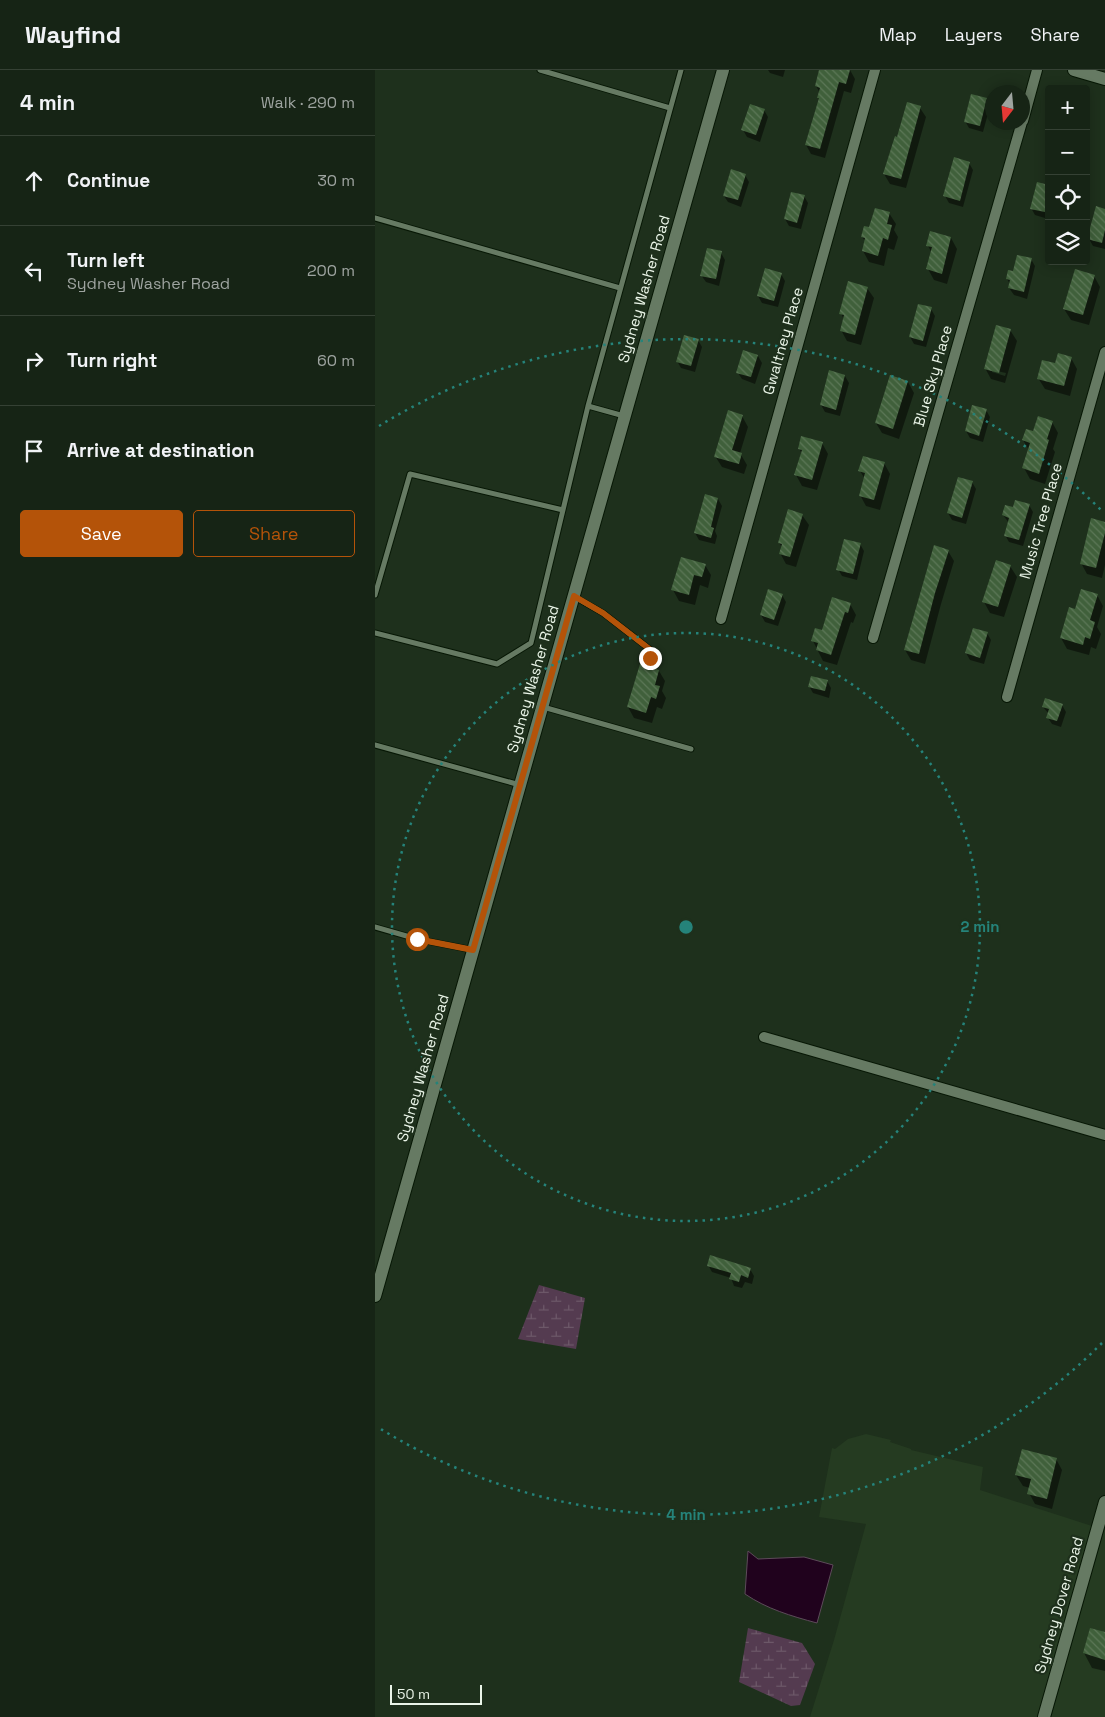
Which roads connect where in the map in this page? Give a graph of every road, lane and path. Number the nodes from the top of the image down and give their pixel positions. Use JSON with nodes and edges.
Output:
{"nodes":[{"id":1,"x":540,"y":70,"type":"edge"},
{"id":2,"x":681,"y":70,"type":"edge"},
{"id":3,"x":723,"y":70,"type":"edge"},
{"id":4,"x":875,"y":70,"type":"edge"},
{"id":5,"x":1037,"y":70,"type":"edge"},
{"id":6,"x":1074,"y":70,"type":"edge"},
{"id":7,"x":1105,"y":79,"type":"edge"},
{"id":8,"x":1030,"y":94,"type":"edge"},
{"id":9,"x":670,"y":108,"type":"junction"},
{"id":10,"x":1020,"y":130,"type":"edge"},
{"id":11,"x":375,"y":218,"type":"edge"},
{"id":12,"x":621,"y":288,"type":"junction"},
{"id":13,"x":1105,"y":352,"type":"edge"},
{"id":14,"x":588,"y":406,"type":"junction"},
{"id":15,"x":625,"y":416,"type":"junction"},
{"id":16,"x":563,"y":510,"type":"junction"},
{"id":17,"x":375,"y":596,"type":"edge"},
{"id":18,"x":574,"y":596,"type":"junction"},
{"id":19,"x":721,"y":619,"type":"dead end"},
{"id":20,"x":375,"y":633,"type":"edge"},
{"id":21,"x":873,"y":638,"type":"dead end"},
{"id":22,"x":650,"y":658,"type":"dead end"},
{"id":23,"x":1007,"y":697,"type":"dead end"},
{"id":24,"x":542,"y":707,"type":"junction"},
{"id":25,"x":375,"y":745,"type":"edge"},
{"id":26,"x":691,"y":749,"type":"dead end"},
{"id":27,"x":520,"y":785,"type":"junction"},
{"id":28,"x":375,"y":927,"type":"edge"},
{"id":29,"x":473,"y":950,"type":"junction"},
{"id":30,"x":764,"y":1037,"type":"dead end"},
{"id":31,"x":1105,"y":1135,"type":"edge"},
{"id":32,"x":375,"y":1296,"type":"edge"},
{"id":33,"x":1105,"y":1502,"type":"edge"},
{"id":34,"x":1044,"y":1717,"type":"edge"}],
"edges":[{"from":1,"to":9,"type":"lane"},
{"from":2,"to":9,"type":"lane"},
{"from":3,"to":15,"type":"street","name":"Sydney Washer Road"},
{"from":4,"to":19,"type":"street","name":"Gwaltney Place"},
{"from":5,"to":8,"type":"street","name":"Blue Sky Place"},
{"from":6,"to":7,"type":"street"},
{"from":9,"to":12,"type":"lane"},
{"from":10,"to":21,"type":"street","name":"Blue Sky Place"},
{"from":11,"to":12,"type":"lane"},
{"from":12,"to":14,"type":"lane"},
{"from":13,"to":23,"type":"street","name":"Music Tree Place"},
{"from":14,"to":15,"type":"lane"},
{"from":14,"to":16,"type":"lane"},
{"from":15,"to":18,"type":"street","name":"Sydney Washer Road"},
{"from":16,"to":17,"type":"lane"},
{"from":16,"to":20,"type":"lane"},
{"from":18,"to":22,"type":"lane"},
{"from":18,"to":24,"type":"street","name":"Sydney Washer Road"},
{"from":24,"to":26,"type":"lane"},
{"from":24,"to":27,"type":"street","name":"Sydney Washer Road"},
{"from":25,"to":27,"type":"lane"},
{"from":27,"to":29,"type":"street","name":"Sydney Washer Road"},
{"from":28,"to":29,"type":"lane"},
{"from":29,"to":32,"type":"street","name":"Sydney Washer Road"},
{"from":30,"to":31,"type":"street"},
{"from":33,"to":34,"type":"street","name":"Sydney Dover Road"}]}
